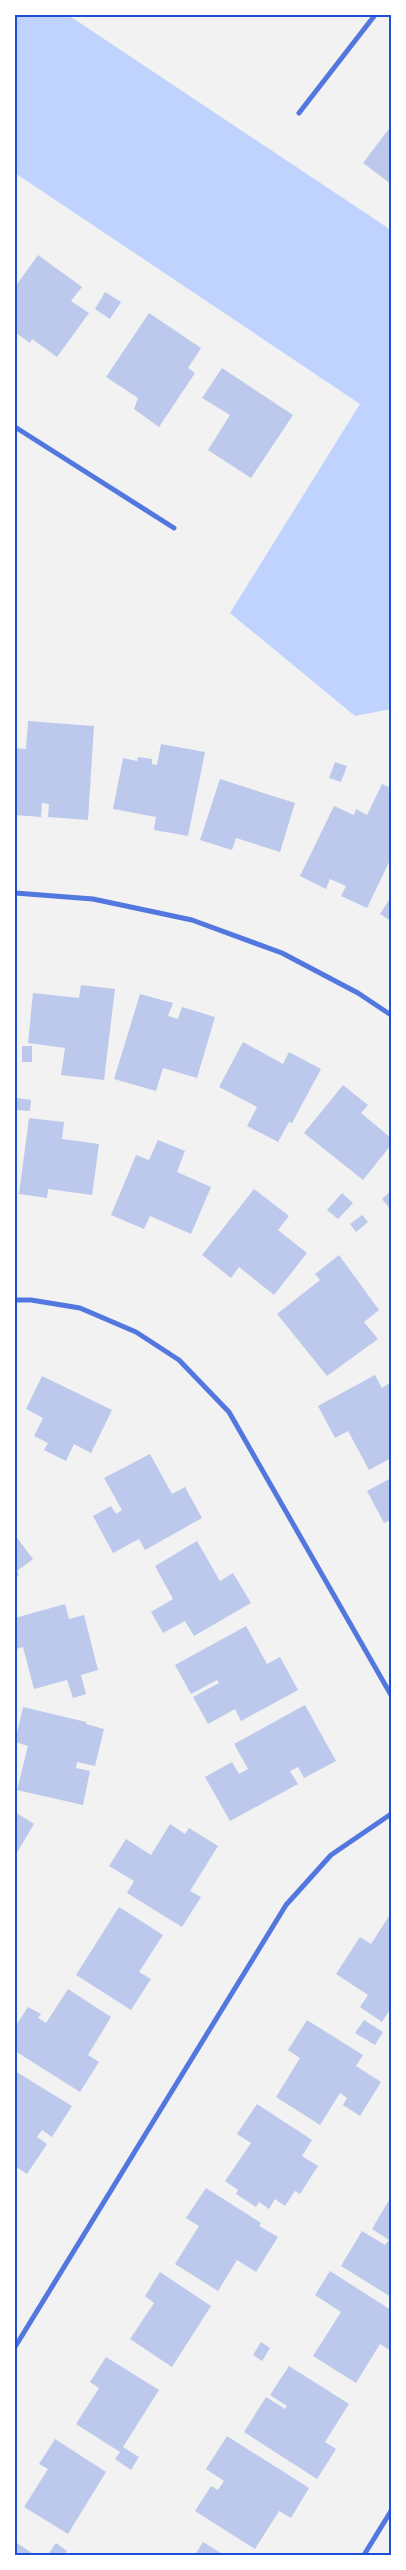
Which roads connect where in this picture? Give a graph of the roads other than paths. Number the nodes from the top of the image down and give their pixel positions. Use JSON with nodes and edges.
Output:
{"nodes":[{"id":1,"x":375,"y":15,"type":"edge"},
{"id":2,"x":299,"y":113,"type":"dead end"},
{"id":3,"x":15,"y":427,"type":"edge"},
{"id":4,"x":174,"y":528,"type":"dead end"},
{"id":5,"x":15,"y":893,"type":"edge"},
{"id":6,"x":391,"y":1015,"type":"edge"},
{"id":7,"x":15,"y":1300,"type":"edge"},
{"id":8,"x":391,"y":1695,"type":"edge"},
{"id":9,"x":391,"y":1814,"type":"edge"},
{"id":10,"x":15,"y":2347,"type":"edge"},
{"id":11,"x":391,"y":2511,"type":"edge"},
{"id":12,"x":364,"y":2555,"type":"edge"}],
"edges":[{"from":1,"to":2,"type":"street"},
{"from":3,"to":4,"type":"street"},
{"from":5,"to":6,"type":"street"},
{"from":7,"to":8,"type":"street"},
{"from":9,"to":10,"type":"street"},
{"from":11,"to":12,"type":"street"}]}
